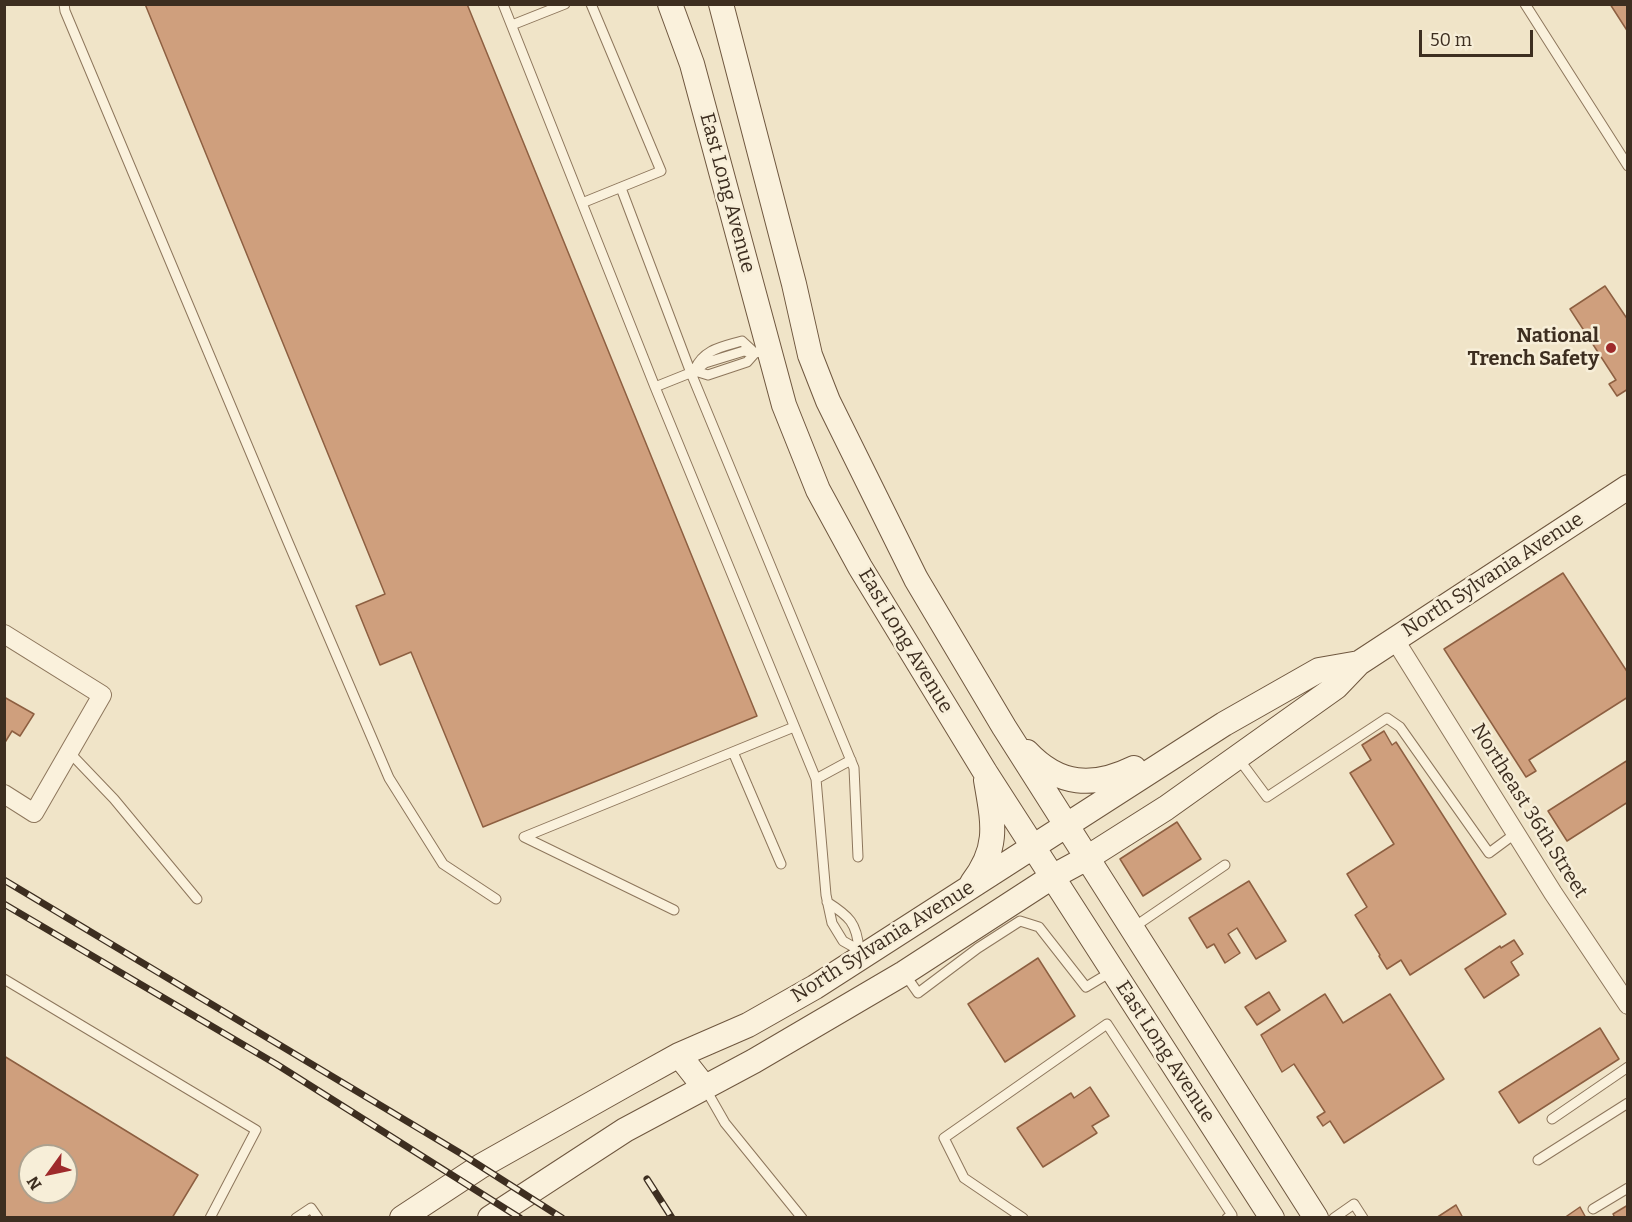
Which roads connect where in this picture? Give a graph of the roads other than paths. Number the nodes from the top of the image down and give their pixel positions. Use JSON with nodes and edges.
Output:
{"nodes":[{"id":1,"x":503,"y":4,"type":"edge"},
{"id":2,"x":565,"y":4,"type":"edge"},
{"id":3,"x":591,"y":4,"type":"edge"},
{"id":4,"x":670,"y":4,"type":"edge"},
{"id":5,"x":720,"y":4,"type":"edge"},
{"id":6,"x":1525,"y":4,"type":"edge"},
{"id":7,"x":63,"y":7,"type":"edge"},
{"id":8,"x":512,"y":25,"type":"junction"},
{"id":9,"x":1628,"y":166,"type":"edge"},
{"id":10,"x":621,"y":188,"type":"junction"},
{"id":11,"x":582,"y":203,"type":"junction"},
{"id":12,"x":808,"y":343,"type":"junction"},
{"id":13,"x":762,"y":352,"type":"junction"},
{"id":14,"x":693,"y":372,"type":"junction"},
{"id":15,"x":655,"y":387,"type":"junction"},
{"id":16,"x":1628,"y":488,"type":"edge"},
{"id":17,"x":4,"y":634,"type":"edge"},
{"id":18,"x":1395,"y":640,"type":"junction"},
{"id":19,"x":1359,"y":663,"type":"junction"},
{"id":20,"x":794,"y":727,"type":"junction"},
{"id":21,"x":1004,"y":727,"type":"junction"},
{"id":22,"x":1216,"y":728,"type":"junction"},
{"id":23,"x":733,"y":752,"type":"junction"},
{"id":24,"x":70,"y":753,"type":"junction"},
{"id":25,"x":1240,"y":754,"type":"junction"},
{"id":26,"x":851,"y":760,"type":"junction"},
{"id":27,"x":985,"y":772,"type":"junction"},
{"id":28,"x":816,"y":779,"type":"junction"},
{"id":29,"x":4,"y":794,"type":"edge"},
{"id":30,"x":1065,"y":824,"type":"junction"},
{"id":31,"x":1516,"y":833,"type":"junction"},
{"id":32,"x":1032,"y":846,"type":"junction"},
{"id":33,"x":858,"y":857,"type":"dead end"},
{"id":34,"x":1087,"y":858,"type":"junction"},
{"id":35,"x":781,"y":864,"type":"dead end"},
{"id":36,"x":1225,"y":865,"type":"dead end"},
{"id":37,"x":1052,"y":877,"type":"junction"},
{"id":38,"x":967,"y":889,"type":"junction"},
{"id":39,"x":197,"y":899,"type":"dead end"},
{"id":40,"x":496,"y":899,"type":"dead end"},
{"id":41,"x":827,"y":902,"type":"junction"},
{"id":42,"x":674,"y":910,"type":"dead end"},
{"id":43,"x":1132,"y":928,"type":"junction"},
{"id":44,"x":861,"y":953,"type":"junction"},
{"id":45,"x":1112,"y":971,"type":"junction"},
{"id":46,"x":904,"y":973,"type":"junction"},
{"id":47,"x":4,"y":979,"type":"edge"},
{"id":48,"x":1628,"y":1005,"type":"edge"},
{"id":49,"x":679,"y":1055,"type":"junction"},
{"id":50,"x":1628,"y":1067,"type":"edge"},
{"id":51,"x":705,"y":1088,"type":"junction"},
{"id":52,"x":1628,"y":1103,"type":"edge"},
{"id":53,"x":1552,"y":1119,"type":"dead end"},
{"id":54,"x":1538,"y":1160,"type":"dead end"},
{"id":55,"x":1628,"y":1188,"type":"edge"},
{"id":56,"x":1593,"y":1209,"type":"dead end"},
{"id":57,"x":210,"y":1218,"type":"edge"},
{"id":58,"x":296,"y":1218,"type":"edge"},
{"id":59,"x":318,"y":1218,"type":"edge"},
{"id":60,"x":402,"y":1218,"type":"edge"},
{"id":61,"x":490,"y":1218,"type":"edge"},
{"id":62,"x":802,"y":1218,"type":"edge"},
{"id":63,"x":1023,"y":1218,"type":"edge"},
{"id":64,"x":1227,"y":1218,"type":"edge"},
{"id":65,"x":1272,"y":1218,"type":"edge"},
{"id":66,"x":1316,"y":1218,"type":"edge"},
{"id":67,"x":1334,"y":1218,"type":"edge"},
{"id":68,"x":1363,"y":1218,"type":"edge"}],
"edges":[{"from":1,"to":8,"type":"lane"},
{"from":2,"to":8,"type":"lane"},
{"from":3,"to":10,"type":"lane"},
{"from":4,"to":13,"type":"main road","name":"East Long Avenue"},
{"from":5,"to":12,"type":"main road","name":"East Long Avenue"},
{"from":6,"to":9,"type":"lane"},
{"from":7,"to":40,"type":"lane"},
{"from":8,"to":11,"type":"lane"},
{"from":10,"to":11,"type":"lane"},
{"from":10,"to":14,"type":"lane"},
{"from":11,"to":15,"type":"lane"},
{"from":12,"to":13,"type":"main road"},
{"from":12,"to":21,"type":"main road","name":"East Long Avenue"},
{"from":13,"to":14,"type":"lane"},
{"from":13,"to":27,"type":"main road","name":"East Long Avenue"},
{"from":14,"to":15,"type":"lane"},
{"from":14,"to":26,"type":"lane"},
{"from":15,"to":20,"type":"lane"},
{"from":16,"to":18,"type":"main road","name":"North Sylvania Avenue"},
{"from":17,"to":24,"type":"street"},
{"from":18,"to":19,"type":"main road","name":"North Sylvania Avenue"},
{"from":18,"to":31,"type":"street","name":"Northeast 36th Street"},
{"from":19,"to":22,"type":"main road","name":"North Sylvania Avenue"},
{"from":19,"to":25,"type":"main road","name":"North Sylvania Avenue"},
{"from":20,"to":23,"type":"lane"},
{"from":20,"to":28,"type":"lane"},
{"from":21,"to":22,"type":"main road"},
{"from":21,"to":30,"type":"main road","name":"East Long Avenue"},
{"from":22,"to":25,"type":"main road"},
{"from":22,"to":30,"type":"main road","name":"North Sylvania Avenue"},
{"from":23,"to":35,"type":"lane"},
{"from":23,"to":42,"type":"lane"},
{"from":24,"to":29,"type":"street"},
{"from":24,"to":39,"type":"lane"},
{"from":25,"to":31,"type":"lane"},
{"from":25,"to":34,"type":"main road","name":"North Sylvania Avenue"},
{"from":26,"to":28,"type":"lane"},
{"from":26,"to":33,"type":"lane"},
{"from":27,"to":32,"type":"main road","name":"East Long Avenue"},
{"from":27,"to":38,"type":"main road"},
{"from":28,"to":41,"type":"lane"},
{"from":30,"to":32,"type":"main road","name":"North Sylvania Avenue"},
{"from":30,"to":34,"type":"main road","name":"East Long Avenue"},
{"from":31,"to":48,"type":"street","name":"Northeast 36th Street"},
{"from":32,"to":37,"type":"main road","name":"East Long Avenue"},
{"from":32,"to":38,"type":"main road","name":"North Sylvania Avenue"},
{"from":34,"to":37,"type":"main road","name":"North Sylvania Avenue"},
{"from":34,"to":43,"type":"main road","name":"East Long Avenue"},
{"from":36,"to":43,"type":"lane"},
{"from":37,"to":45,"type":"main road","name":"East Long Avenue"},
{"from":37,"to":46,"type":"main road","name":"North Sylvania Avenue"},
{"from":38,"to":44,"type":"main road","name":"North Sylvania Avenue"},
{"from":41,"to":44,"type":"lane"},
{"from":41,"to":44,"type":"lane"},
{"from":43,"to":66,"type":"main road","name":"East Long Avenue"},
{"from":44,"to":49,"type":"main road","name":"North Sylvania Avenue"},
{"from":45,"to":46,"type":"lane"},
{"from":45,"to":65,"type":"main road","name":"East Long Avenue"},
{"from":46,"to":51,"type":"main road","name":"North Sylvania Avenue"},
{"from":47,"to":57,"type":"lane"},
{"from":49,"to":51,"type":"main road"},
{"from":49,"to":60,"type":"main road","name":"North Sylvania Avenue"},
{"from":50,"to":53,"type":"lane"},
{"from":51,"to":61,"type":"main road","name":"North Sylvania Avenue"},
{"from":51,"to":62,"type":"lane"},
{"from":52,"to":54,"type":"lane"},
{"from":55,"to":56,"type":"lane"},
{"from":58,"to":59,"type":"lane"},
{"from":63,"to":64,"type":"lane"},
{"from":67,"to":68,"type":"lane"}]}
